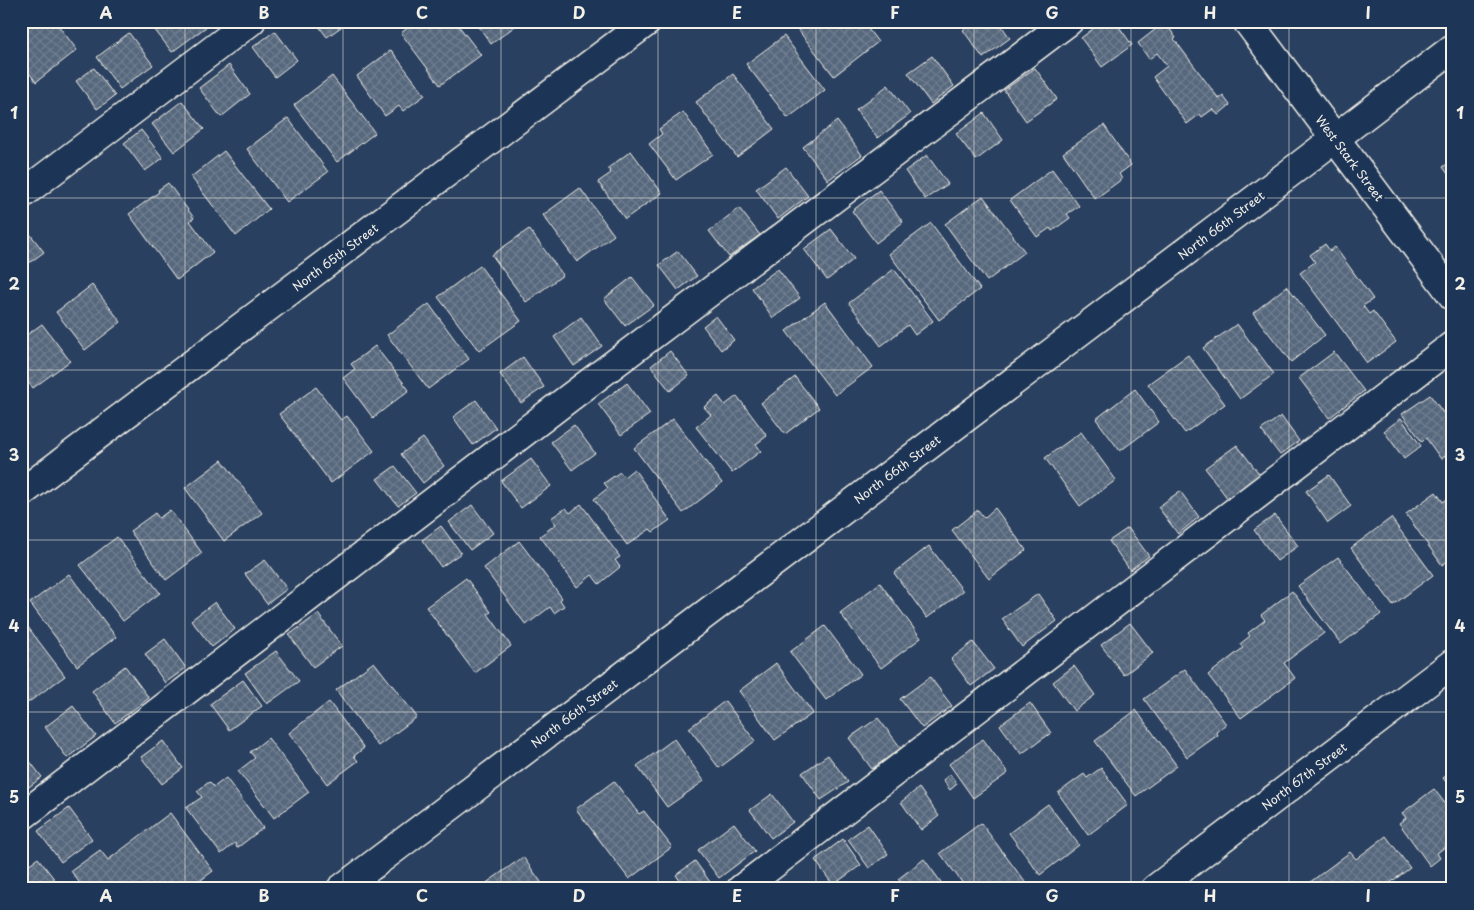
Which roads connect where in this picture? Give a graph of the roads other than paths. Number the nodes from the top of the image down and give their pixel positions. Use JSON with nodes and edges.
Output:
{"nodes":[{"id":1,"x":251,"y":21,"type":"edge"},
{"id":2,"x":648,"y":21,"type":"edge"},
{"id":3,"x":1069,"y":21,"type":"edge"},
{"id":4,"x":1247,"y":21,"type":"edge"},
{"id":5,"x":1453,"y":48,"type":"edge"},
{"id":6,"x":1335,"y":138,"type":"junction"},
{"id":7,"x":21,"y":195,"type":"edge"},
{"id":8,"x":1453,"y":296,"type":"edge"},
{"id":9,"x":1453,"y":345,"type":"edge"},
{"id":10,"x":21,"y":494,"type":"edge"},
{"id":11,"x":1453,"y":663,"type":"edge"},
{"id":12,"x":21,"y":818,"type":"edge"},
{"id":13,"x":341,"y":889,"type":"edge"},
{"id":14,"x":741,"y":889,"type":"edge"},
{"id":15,"x":1155,"y":889,"type":"edge"}],
"edges":[{"from":1,"to":7,"type":"street"},
{"from":2,"to":10,"type":"street","name":"North 65th Street"},
{"from":3,"to":12,"type":"street"},
{"from":4,"to":6,"type":"street","name":"West Stark Street"},
{"from":5,"to":6,"type":"street","name":"North 66th Street"},
{"from":6,"to":8,"type":"street","name":"West Stark Street"},
{"from":6,"to":13,"type":"street","name":"North 66th Street"},
{"from":9,"to":14,"type":"street"},
{"from":11,"to":15,"type":"street","name":"North 67th Street"}]}
